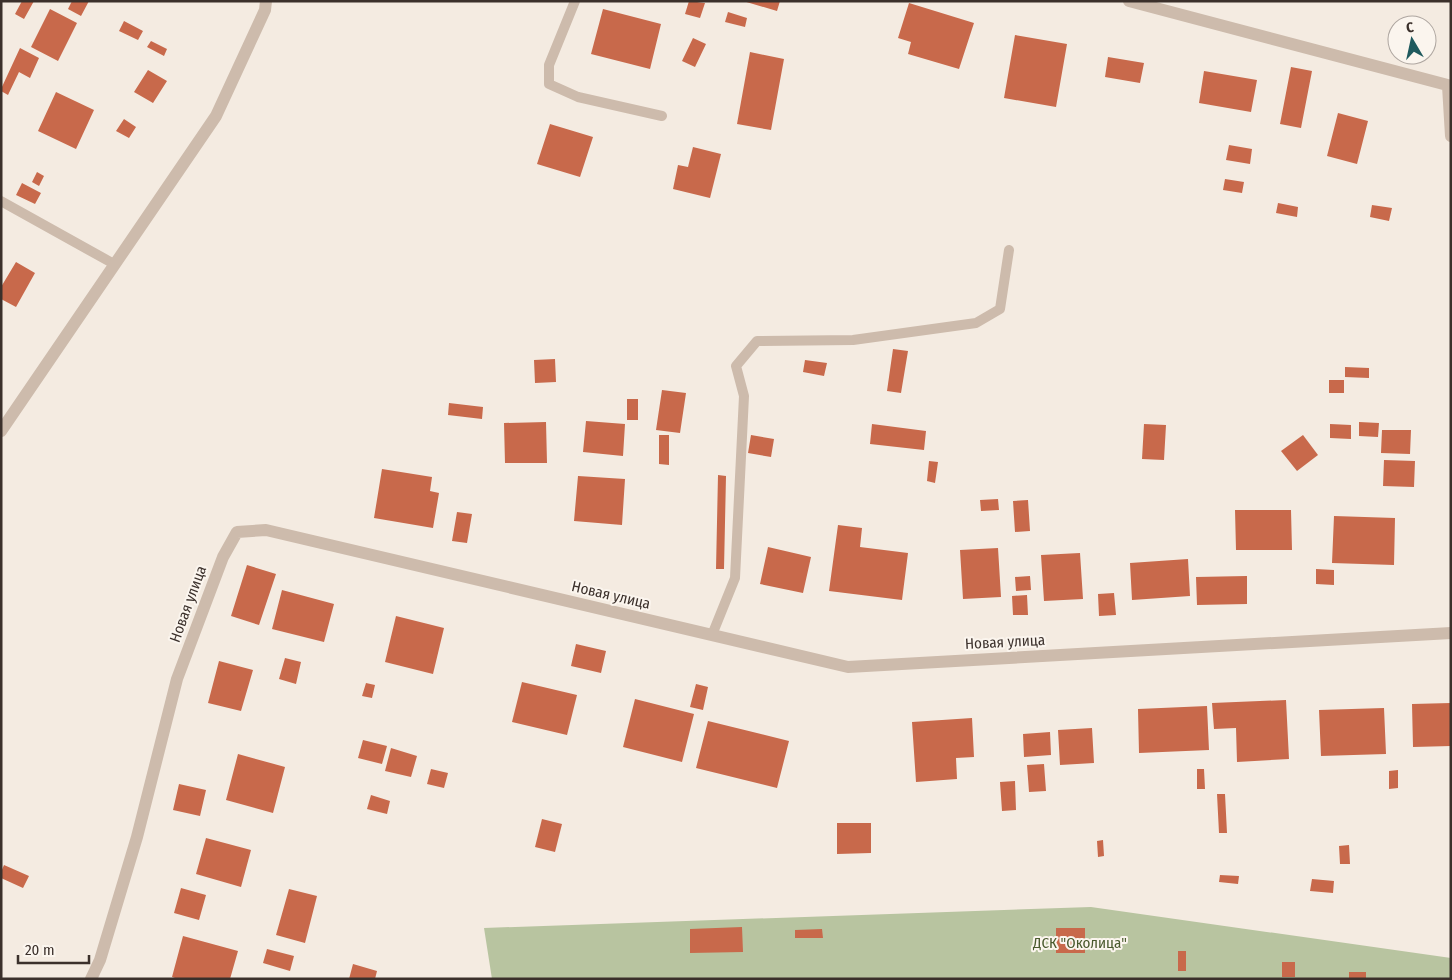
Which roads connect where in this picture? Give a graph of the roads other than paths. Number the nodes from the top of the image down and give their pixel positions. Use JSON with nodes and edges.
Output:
{"nodes":[{"id":1,"x":266,"y":1,"type":"edge"},
{"id":2,"x":575,"y":1,"type":"edge"},
{"id":3,"x":1128,"y":1,"type":"edge"},
{"id":4,"x":1449,"y":86,"type":"edge"},
{"id":5,"x":662,"y":116,"type":"dead end"},
{"id":6,"x":1451,"y":136,"type":"edge"},
{"id":7,"x":1,"y":201,"type":"edge"},
{"id":8,"x":1009,"y":250,"type":"dead end"},
{"id":9,"x":114,"y":264,"type":"junction"},
{"id":10,"x":1,"y":431,"type":"edge"},
{"id":11,"x":1451,"y":633,"type":"edge"},
{"id":12,"x":712,"y":636,"type":"junction"},
{"id":13,"x":91,"y":979,"type":"edge"}],
"edges":[{"from":1,"to":9,"type":"street"},
{"from":2,"to":5,"type":"lane"},
{"from":3,"to":4,"type":"street"},
{"from":4,"to":6,"type":"street"},
{"from":7,"to":9,"type":"lane"},
{"from":8,"to":12,"type":"lane"},
{"from":9,"to":10,"type":"street"},
{"from":11,"to":12,"type":"street","name":"Новая улица"},
{"from":12,"to":13,"type":"street","name":"Новая улица"}]}
